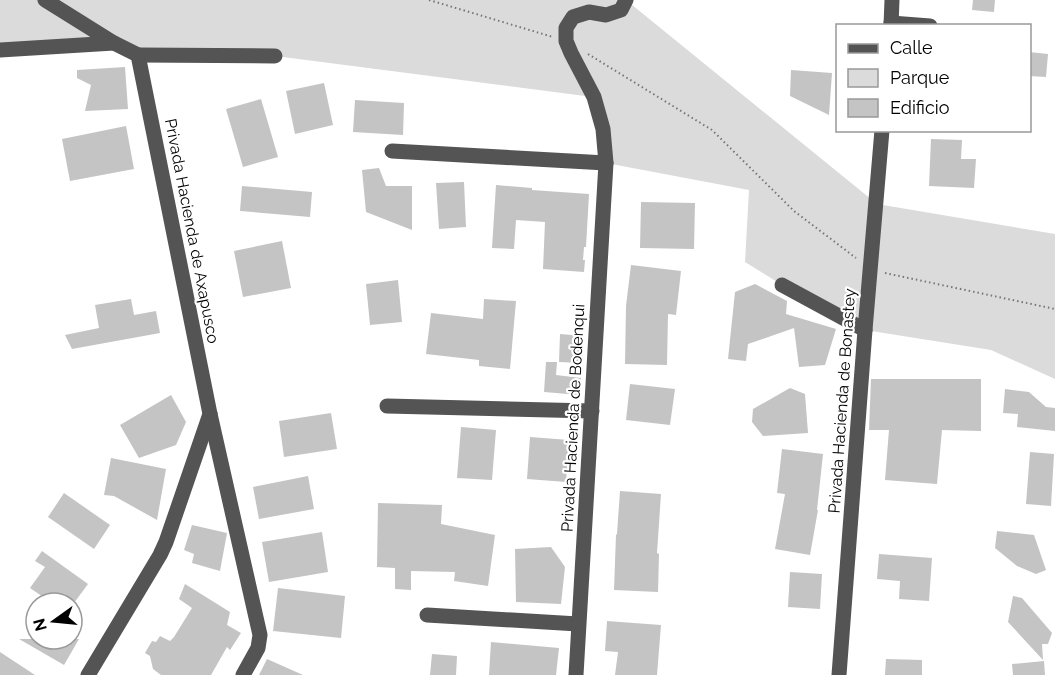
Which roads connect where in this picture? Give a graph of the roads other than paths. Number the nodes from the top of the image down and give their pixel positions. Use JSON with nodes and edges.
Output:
{"nodes":[{"id":1,"x":45,"y":0,"type":"edge"},
{"id":2,"x":626,"y":0,"type":"edge"},
{"id":3,"x":892,"y":0,"type":"edge"},
{"id":4,"x":891,"y":24,"type":"edge"},
{"id":5,"x":114,"y":43,"type":"junction"},
{"id":6,"x":0,"y":50,"type":"edge"},
{"id":7,"x":138,"y":55,"type":"junction"},
{"id":8,"x":275,"y":56,"type":"dead end"},
{"id":9,"x":882,"y":132,"type":"edge"},
{"id":10,"x":392,"y":152,"type":"dead end"},
{"id":11,"x":606,"y":163,"type":"junction"},
{"id":12,"x":782,"y":285,"type":"dead end"},
{"id":13,"x":866,"y":330,"type":"junction"},
{"id":14,"x":387,"y":406,"type":"dead end"},
{"id":15,"x":592,"y":411,"type":"junction"},
{"id":16,"x":210,"y":414,"type":"junction"},
{"id":17,"x":427,"y":615,"type":"dead end"},
{"id":18,"x":578,"y":624,"type":"junction"},
{"id":19,"x":88,"y":675,"type":"edge"},
{"id":20,"x":243,"y":675,"type":"edge"},
{"id":21,"x":576,"y":675,"type":"edge"},
{"id":22,"x":839,"y":675,"type":"edge"}],
"edges":[{"from":1,"to":5,"type":"street"},
{"from":2,"to":11,"type":"street","name":"Privada Hacienda de Bodenqui"},
{"from":3,"to":4,"type":"street"},
{"from":5,"to":6,"type":"street"},
{"from":5,"to":7,"type":"street"},
{"from":7,"to":8,"type":"street"},
{"from":7,"to":16,"type":"street","name":"Privada Hacienda de Axapusco"},
{"from":9,"to":13,"type":"street","name":"Privada Hacienda de Bonastey"},
{"from":10,"to":11,"type":"street"},
{"from":11,"to":15,"type":"street","name":"Privada Hacienda de Bodenqui"},
{"from":12,"to":13,"type":"street","name":"Privada Hacienda de Bonastey"},
{"from":13,"to":22,"type":"street","name":"Privada Hacienda de Bonastey"},
{"from":14,"to":15,"type":"street","name":"Privada Hacienda de Bodenqui"},
{"from":15,"to":18,"type":"street","name":"Privada Hacienda de Bodenqui"},
{"from":16,"to":19,"type":"street"},
{"from":16,"to":20,"type":"street","name":"Privada Hacienda de Axapusco"},
{"from":17,"to":18,"type":"street"},
{"from":18,"to":21,"type":"street","name":"Privada Hacienda de Bodenqui"}]}
